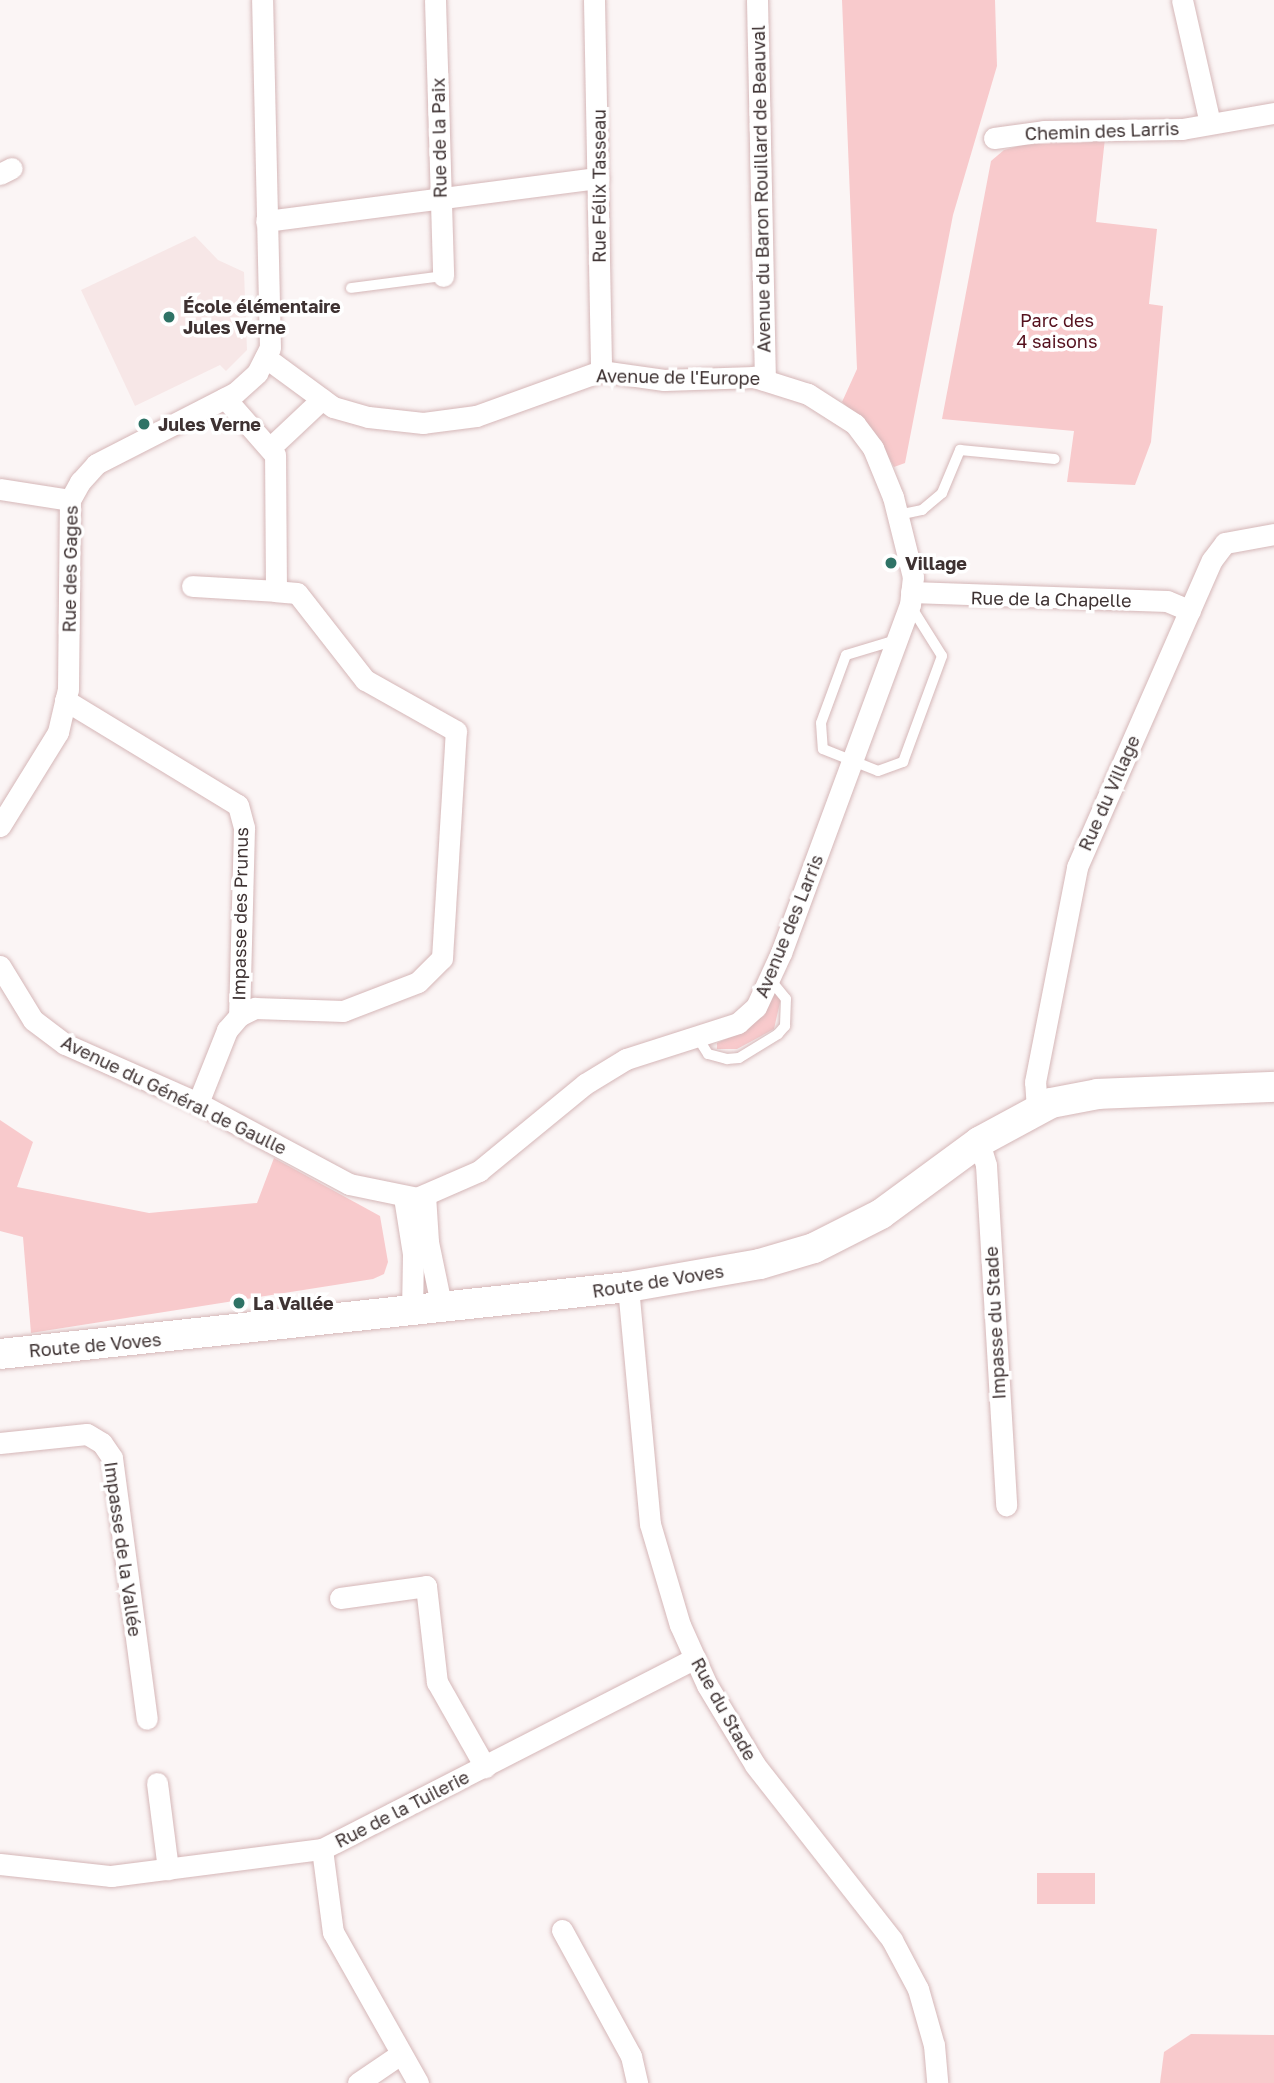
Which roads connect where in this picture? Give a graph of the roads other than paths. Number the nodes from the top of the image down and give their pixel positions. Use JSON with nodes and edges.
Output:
{"nodes":[{"id":1,"x":262,"y":0,"type":"edge"},
{"id":2,"x":435,"y":0,"type":"edge"},
{"id":3,"x":594,"y":0,"type":"edge"},
{"id":4,"x":757,"y":0,"type":"edge"},
{"id":5,"x":1182,"y":0,"type":"edge"},
{"id":6,"x":1274,"y":113,"type":"edge"},
{"id":7,"x":1210,"y":123,"type":"junction"},
{"id":8,"x":994,"y":138,"type":"dead end"},
{"id":9,"x":598,"y":178,"type":"junction"},
{"id":10,"x":441,"y":199,"type":"junction"},
{"id":11,"x":265,"y":221,"type":"junction"},
{"id":12,"x":443,"y":276,"type":"joint"},
{"id":13,"x":351,"y":288,"type":"dead end"},
{"id":14,"x":265,"y":358,"type":"junction"},
{"id":15,"x":601,"y":371,"type":"junction"},
{"id":16,"x":765,"y":379,"type":"junction"},
{"id":17,"x":225,"y":398,"type":"junction"},
{"id":18,"x":322,"y":399,"type":"junction"},
{"id":19,"x":271,"y":447,"type":"junction"},
{"id":20,"x":1055,"y":458,"type":"dead end"},
{"id":21,"x":0,"y":489,"type":"edge"},
{"id":22,"x":69,"y":500,"type":"junction"},
{"id":23,"x":898,"y":515,"type":"junction"},
{"id":24,"x":1274,"y":534,"type":"edge"},
{"id":25,"x":192,"y":586,"type":"dead end"},
{"id":26,"x":276,"y":591,"type":"junction"},
{"id":27,"x":911,"y":599,"type":"junction"},
{"id":28,"x":1190,"y":611,"type":"junction"},
{"id":29,"x":901,"y":638,"type":"junction"},
{"id":30,"x":65,"y":700,"type":"junction"},
{"id":31,"x":854,"y":763,"type":"junction"},
{"id":32,"x":0,"y":826,"type":"edge"},
{"id":33,"x":0,"y":966,"type":"edge"},
{"id":34,"x":770,"y":979,"type":"junction"},
{"id":35,"x":239,"y":1016,"type":"junction"},
{"id":36,"x":698,"y":1038,"type":"junction"},
{"id":37,"x":1274,"y":1087,"type":"edge"},
{"id":38,"x":198,"y":1103,"type":"junction"},
{"id":39,"x":1037,"y":1109,"type":"junction"},
{"id":40,"x":979,"y":1142,"type":"junction"},
{"id":41,"x":415,"y":1197,"type":"junction"},
{"id":42,"x":628,"y":1287,"type":"junction"},
{"id":43,"x":442,"y":1309,"type":"junction"},
{"id":44,"x":411,"y":1313,"type":"junction"},
{"id":45,"x":0,"y":1354,"type":"edge"},
{"id":46,"x":0,"y":1443,"type":"edge"},
{"id":47,"x":1006,"y":1505,"type":"dead end"},
{"id":48,"x":340,"y":1598,"type":"dead end"},
{"id":49,"x":695,"y":1658,"type":"junction"},
{"id":50,"x":147,"y":1719,"type":"dead end"},
{"id":51,"x":485,"y":1767,"type":"junction"},
{"id":52,"x":156,"y":1783,"type":"dead end"},
{"id":53,"x":322,"y":1849,"type":"junction"},
{"id":54,"x":0,"y":1864,"type":"edge"},
{"id":55,"x":168,"y":1870,"type":"junction"},
{"id":56,"x":562,"y":1930,"type":"dead end"},
{"id":57,"x":399,"y":2055,"type":"junction"},
{"id":58,"x":358,"y":2083,"type":"edge"},
{"id":59,"x":418,"y":2083,"type":"edge"},
{"id":60,"x":637,"y":2083,"type":"edge"},
{"id":61,"x":937,"y":2083,"type":"edge"}],
"edges":[{"from":1,"to":11,"type":"street"},
{"from":2,"to":10,"type":"street","name":"Rue de la Paix"},
{"from":3,"to":9,"type":"street","name":"Rue Félix Tasseau"},
{"from":4,"to":16,"type":"street","name":"Avenue du Baron Rouillard de Beauval"},
{"from":5,"to":7,"type":"street"},
{"from":6,"to":7,"type":"street","name":"Chemin des Larris"},
{"from":7,"to":8,"type":"street","name":"Chemin des Larris"},
{"from":9,"to":10,"type":"street"},
{"from":9,"to":15,"type":"street","name":"Rue Félix Tasseau"},
{"from":10,"to":11,"type":"street"},
{"from":10,"to":12,"type":"street","name":"Rue de la Paix"},
{"from":11,"to":14,"type":"street"},
{"from":12,"to":13,"type":"lane"},
{"from":14,"to":17,"type":"street","name":"Rue des Gages"},
{"from":14,"to":18,"type":"street","name":"Avenue de l'Europe"},
{"from":15,"to":16,"type":"street","name":"Avenue de l'Europe"},
{"from":15,"to":18,"type":"street","name":"Avenue de l'Europe"},
{"from":16,"to":23,"type":"street","name":"Avenue de l'Europe"},
{"from":17,"to":19,"type":"street"},
{"from":17,"to":22,"type":"street","name":"Rue des Gages"},
{"from":18,"to":19,"type":"street"},
{"from":19,"to":26,"type":"street"},
{"from":20,"to":23,"type":"lane"},
{"from":21,"to":22,"type":"street"},
{"from":22,"to":30,"type":"street","name":"Rue des Gages"},
{"from":23,"to":27,"type":"street","name":"Avenue de l'Europe"},
{"from":24,"to":28,"type":"street","name":"Rue du Village"},
{"from":25,"to":26,"type":"street"},
{"from":26,"to":35,"type":"street"},
{"from":27,"to":28,"type":"street","name":"Rue de la Chapelle"},
{"from":27,"to":29,"type":"street","name":"Avenue des Larris"},
{"from":27,"to":31,"type":"lane"},
{"from":28,"to":39,"type":"street","name":"Rue du Village"},
{"from":29,"to":31,"type":"street","name":"Avenue des Larris"},
{"from":29,"to":31,"type":"lane"},
{"from":30,"to":32,"type":"street","name":"Rue des Gages"},
{"from":30,"to":35,"type":"street","name":"Impasse des Prunus"},
{"from":31,"to":34,"type":"street","name":"Avenue des Larris"},
{"from":33,"to":38,"type":"street","name":"Avenue du Général de Gaulle"},
{"from":34,"to":36,"type":"street","name":"Avenue des Larris"},
{"from":34,"to":36,"type":"lane"},
{"from":35,"to":38,"type":"street"},
{"from":36,"to":41,"type":"street","name":"Avenue des Larris"},
{"from":37,"to":39,"type":"street","name":"Route de Voves"},
{"from":38,"to":41,"type":"street","name":"Avenue du Général de Gaulle"},
{"from":39,"to":40,"type":"street","name":"Route de Voves"},
{"from":40,"to":42,"type":"street","name":"Route de Voves"},
{"from":40,"to":47,"type":"street","name":"Impasse du Stade"},
{"from":41,"to":43,"type":"street"},
{"from":41,"to":44,"type":"street"},
{"from":42,"to":43,"type":"street","name":"Route de Voves"},
{"from":42,"to":49,"type":"street","name":"Rue du Stade"},
{"from":43,"to":44,"type":"street","name":"Route de Voves"},
{"from":44,"to":45,"type":"street","name":"Route de Voves"},
{"from":46,"to":50,"type":"street","name":"Impasse de la Vallée"},
{"from":48,"to":51,"type":"street"},
{"from":49,"to":51,"type":"street","name":"Rue de la Tuilerie"},
{"from":49,"to":61,"type":"street","name":"Rue du Stade"},
{"from":51,"to":53,"type":"street","name":"Rue de la Tuilerie"},
{"from":52,"to":55,"type":"street"},
{"from":53,"to":55,"type":"street","name":"Rue de la Tuilerie"},
{"from":53,"to":57,"type":"street"},
{"from":54,"to":55,"type":"street","name":"Rue de la Tuilerie"},
{"from":56,"to":60,"type":"street"},
{"from":57,"to":58,"type":"street"},
{"from":57,"to":59,"type":"street"}]}
